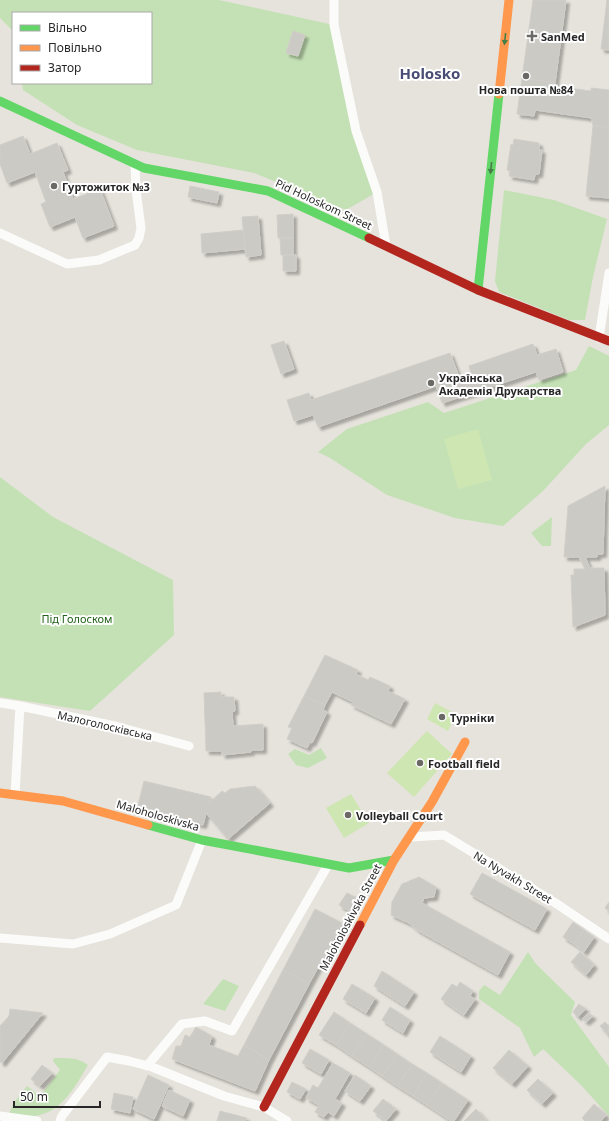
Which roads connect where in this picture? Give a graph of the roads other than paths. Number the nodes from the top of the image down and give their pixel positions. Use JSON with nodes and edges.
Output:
{"nodes":[{"id":1,"x":334,"y":0,"type":"edge"},
{"id":2,"x":509,"y":0,"type":"edge"},
{"id":3,"x":0,"y":101,"type":"edge"},
{"id":4,"x":135,"y":165,"type":"junction"},
{"id":5,"x":0,"y":233,"type":"edge"},
{"id":6,"x":386,"y":246,"type":"junction"},
{"id":7,"x":609,"y":273,"type":"edge"},
{"id":8,"x":478,"y":290,"type":"junction"},
{"id":9,"x":599,"y":338,"type":"junction"},
{"id":10,"x":609,"y":341,"type":"edge"},
{"id":11,"x":0,"y":702,"type":"edge"},
{"id":12,"x":20,"y":706,"type":"junction"},
{"id":13,"x":465,"y":742,"type":"dead end"},
{"id":14,"x":189,"y":746,"type":"dead end"},
{"id":15,"x":0,"y":793,"type":"edge"},
{"id":16,"x":15,"y":795,"type":"junction"},
{"id":17,"x":411,"y":837,"type":"junction"},
{"id":18,"x":202,"y":840,"type":"junction"},
{"id":19,"x":394,"y":860,"type":"junction"},
{"id":20,"x":328,"y":865,"type":"junction"},
{"id":21,"x":0,"y":938,"type":"edge"},
{"id":22,"x":609,"y":939,"type":"edge"},
{"id":23,"x":147,"y":1066,"type":"junction"},
{"id":24,"x":264,"y":1107,"type":"junction"},
{"id":25,"x":0,"y":1116,"type":"edge"},
{"id":26,"x":37,"y":1121,"type":"edge"},
{"id":27,"x":60,"y":1121,"type":"edge"},
{"id":28,"x":287,"y":1121,"type":"edge"}],
"edges":[{"from":1,"to":6,"type":"street"},
{"from":2,"to":8,"type":"street","one_way":true},
{"from":3,"to":4,"type":"street","name":"Pid Holoskom Street"},
{"from":4,"to":5,"type":"street"},
{"from":4,"to":6,"type":"street","name":"Pid Holoskom Street"},
{"from":6,"to":8,"type":"street","name":"Pid Holoskom Street"},
{"from":7,"to":9,"type":"street"},
{"from":8,"to":9,"type":"street","name":"Pid Holoskom Street"},
{"from":9,"to":10,"type":"street","name":"Pid Holoskom Street"},
{"from":11,"to":12,"type":"street","name":"Малоголосківська"},
{"from":12,"to":14,"type":"street","name":"Малоголосківська"},
{"from":12,"to":16,"type":"street"},
{"from":13,"to":17,"type":"street","name":"Maloholoskivska Street"},
{"from":15,"to":16,"type":"street","name":"Maloholoskivska"},
{"from":16,"to":18,"type":"street","name":"Maloholoskivska"},
{"from":17,"to":19,"type":"street","name":"Maloholoskivska Street"},
{"from":17,"to":22,"type":"street","name":"Na Nyvakh Street"},
{"from":18,"to":20,"type":"street"},
{"from":18,"to":21,"type":"street","name":"Maloholoskivska"},
{"from":19,"to":20,"type":"street"},
{"from":19,"to":24,"type":"street","name":"Maloholoskivska Street"},
{"from":20,"to":23,"type":"street"},
{"from":23,"to":24,"type":"street"},
{"from":23,"to":27,"type":"street"},
{"from":24,"to":28,"type":"street"},
{"from":25,"to":26,"type":"street"}]}
